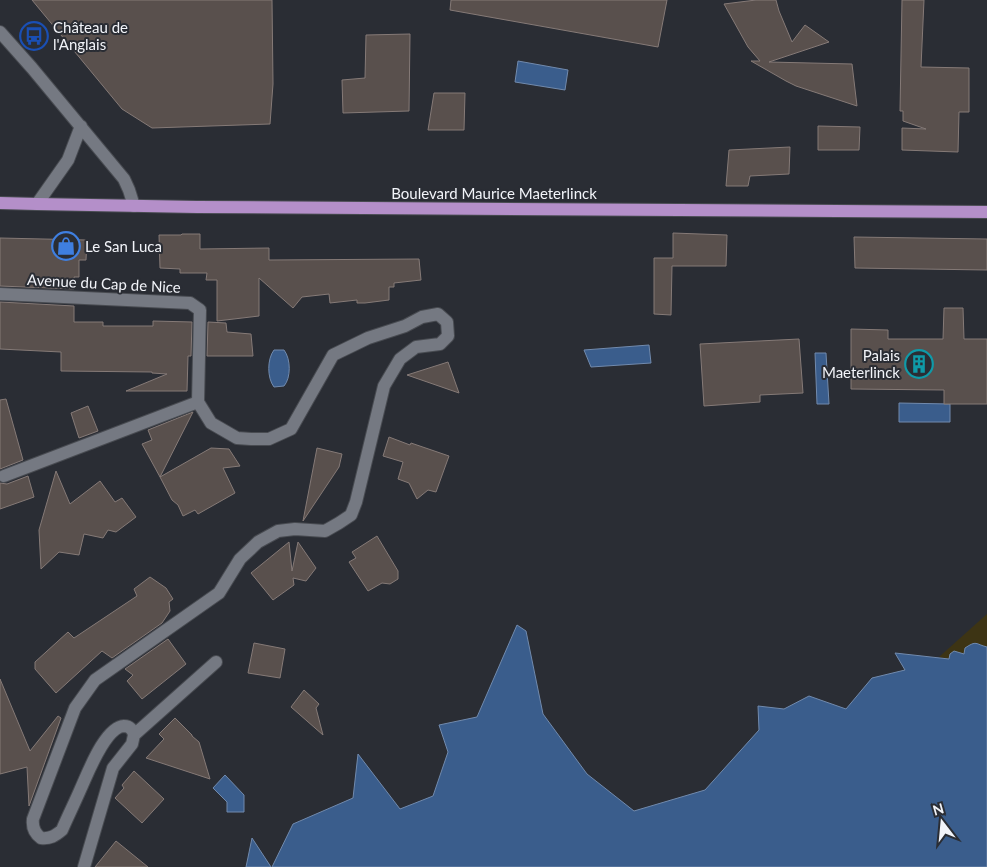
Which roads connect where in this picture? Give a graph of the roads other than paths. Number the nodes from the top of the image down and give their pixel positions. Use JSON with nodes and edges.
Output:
{"nodes":[{"id":1,"x":0,"y":32,"type":"edge"},
{"id":2,"x":81,"y":126,"type":"junction"},
{"id":3,"x":0,"y":203,"type":"edge"},
{"id":4,"x":37,"y":204,"type":"junction"},
{"id":5,"x":134,"y":206,"type":"junction"},
{"id":6,"x":987,"y":212,"type":"edge"},
{"id":7,"x":0,"y":294,"type":"edge"},
{"id":8,"x":198,"y":402,"type":"junction"},
{"id":9,"x":4,"y":476,"type":"dead end"},
{"id":10,"x":216,"y":662,"type":"dead end"},
{"id":11,"x":134,"y":735,"type":"junction"},
{"id":12,"x":84,"y":867,"type":"edge"}],
"edges":[{"from":1,"to":2,"type":"street"},
{"from":2,"to":4,"type":"street"},
{"from":2,"to":5,"type":"street"},
{"from":3,"to":4,"type":"main road","name":"Boulevard Maurice Maeterlinck"},
{"from":4,"to":5,"type":"main road","name":"Boulevard Maurice Maeterlinck"},
{"from":5,"to":6,"type":"main road","name":"Boulevard Maurice Maeterlinck"},
{"from":7,"to":8,"type":"street","name":"Avenue du Cap de Nice"},
{"from":8,"to":9,"type":"street"},
{"from":8,"to":11,"type":"street"},
{"from":10,"to":11,"type":"street"},
{"from":11,"to":12,"type":"street"}]}
